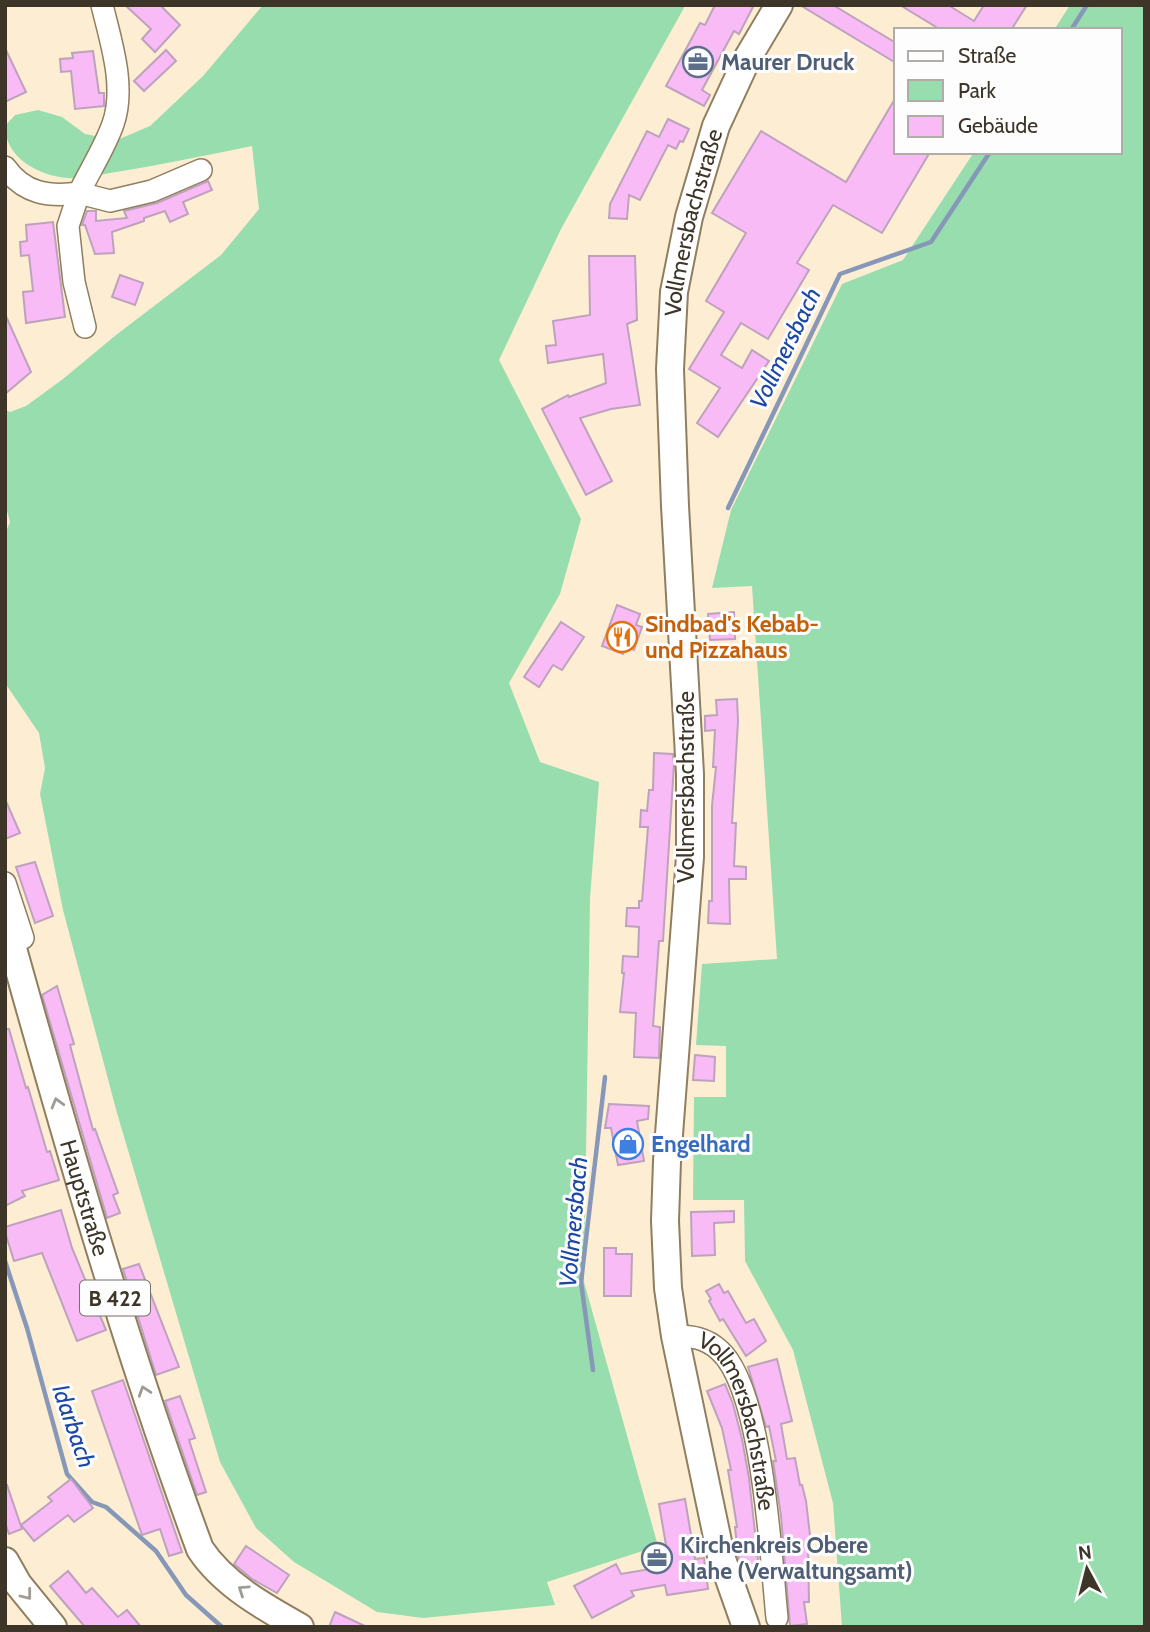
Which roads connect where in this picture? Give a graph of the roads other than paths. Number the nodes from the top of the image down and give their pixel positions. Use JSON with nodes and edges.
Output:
{"nodes":[{"id":1,"x":102,"y":5,"type":"edge"},
{"id":2,"x":779,"y":5,"type":"edge"},
{"id":3,"x":5,"y":167,"type":"edge"},
{"id":4,"x":201,"y":170,"type":"dead end"},
{"id":5,"x":79,"y":192,"type":"junction"},
{"id":6,"x":85,"y":327,"type":"dead end"},
{"id":7,"x":5,"y":883,"type":"edge"},
{"id":8,"x":5,"y":920,"type":"edge"},
{"id":9,"x":25,"y":988,"type":"junction"},
{"id":10,"x":675,"y":1336,"type":"junction"},
{"id":11,"x":721,"y":1556,"type":"junction"},
{"id":12,"x":5,"y":1561,"type":"edge"},
{"id":13,"x":776,"y":1618,"type":"dead end"},
{"id":14,"x":53,"y":1627,"type":"edge"},
{"id":15,"x":300,"y":1627,"type":"edge"},
{"id":16,"x":726,"y":1627,"type":"edge"},
{"id":17,"x":746,"y":1627,"type":"edge"}],
"edges":[{"from":1,"to":5,"type":"street"},
{"from":2,"to":10,"type":"main road","name":"Vollmersbachstraße"},
{"from":3,"to":5,"type":"street"},
{"from":4,"to":5,"type":"street"},
{"from":5,"to":6,"type":"street"},
{"from":7,"to":9,"type":"street"},
{"from":8,"to":9,"type":"main road","name":"Hauptstraße","number":"B 422"},
{"from":15,"to":9,"type":"main road","name":"Hauptstraße","number":"B 422","one_way":true},
{"from":10,"to":11,"type":"main road","name":"Vollmersbachstraße"},
{"from":10,"to":13,"type":"street","name":"Vollmersbachstraße"},
{"from":11,"to":16,"type":"main road","name":"Vollmersbachstraße"},
{"from":11,"to":17,"type":"main road","name":"Vollmersbachstraße"},
{"from":12,"to":14,"type":"main road","one_way":true}]}
